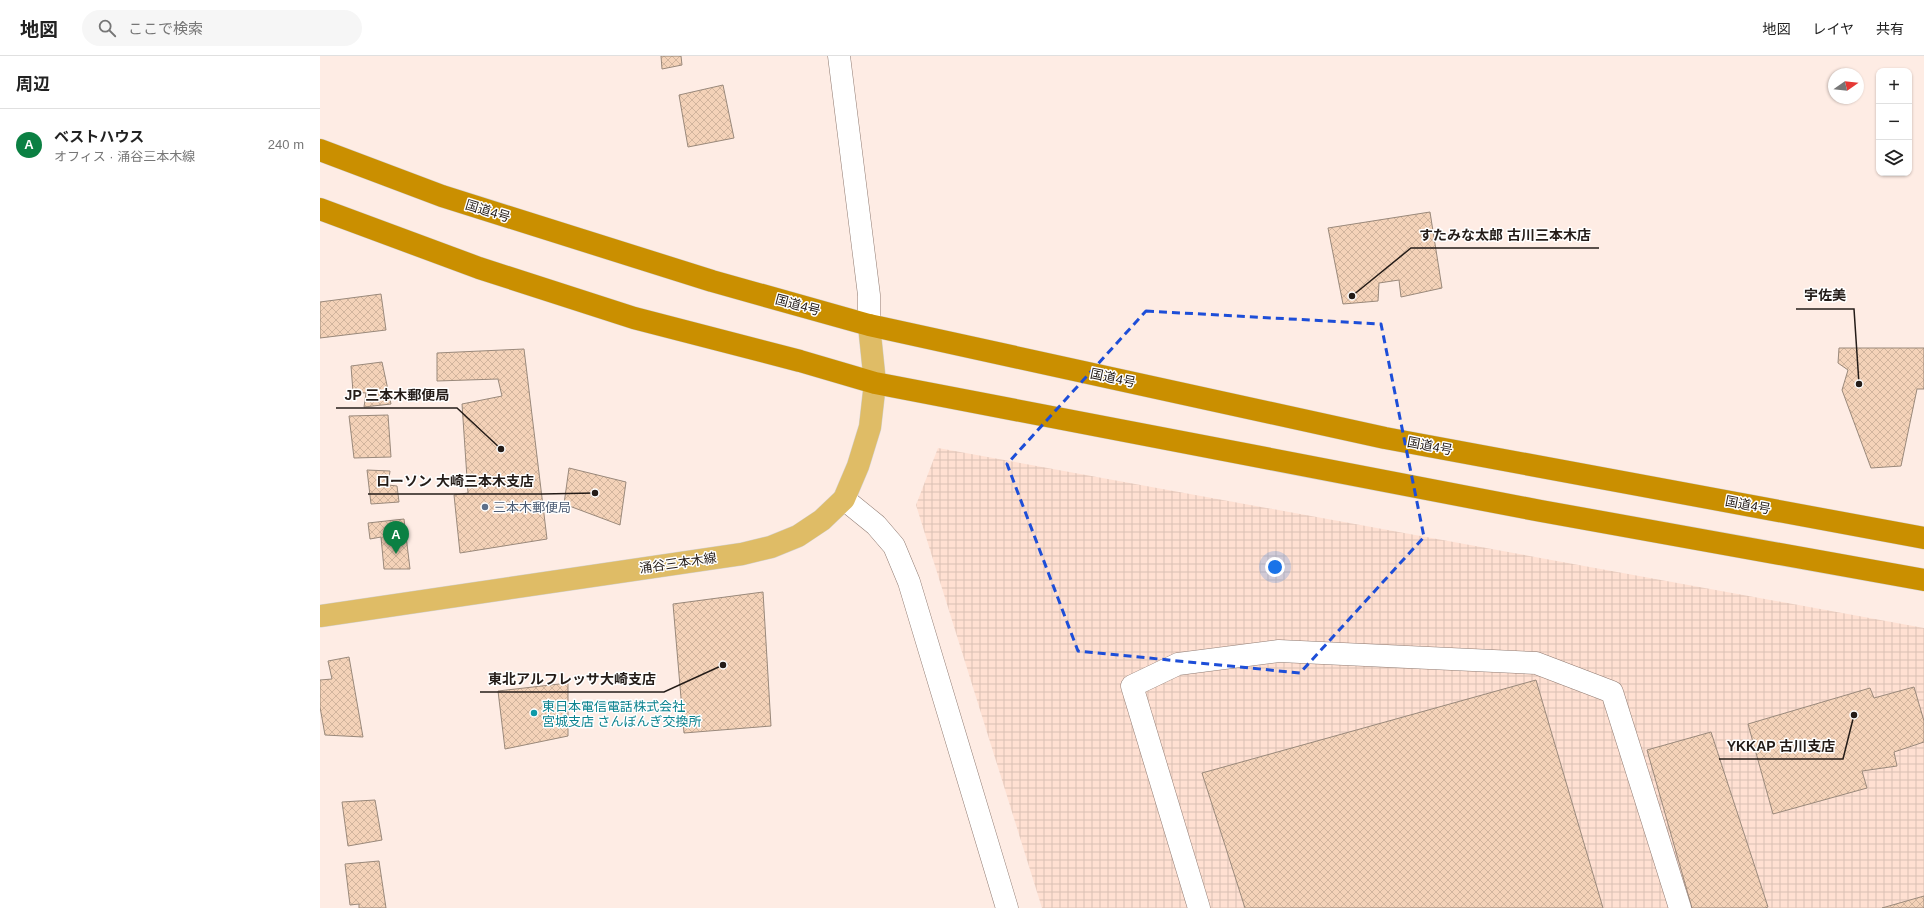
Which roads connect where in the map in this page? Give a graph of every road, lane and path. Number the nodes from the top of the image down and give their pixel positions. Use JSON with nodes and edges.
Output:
{"nodes":[{"id":1,"x":839,"y":56,"type":"edge"},
{"id":2,"x":320,"y":150,"type":"edge"},
{"id":3,"x":320,"y":209,"type":"edge"},
{"id":4,"x":869,"y":325,"type":"junction"},
{"id":5,"x":875,"y":383,"type":"junction"},
{"id":6,"x":844,"y":499,"type":"junction"},
{"id":7,"x":1924,"y":538,"type":"edge"},
{"id":8,"x":1924,"y":580,"type":"edge"},
{"id":9,"x":320,"y":616,"type":"edge"},
{"id":10,"x":1007,"y":908,"type":"edge"},
{"id":11,"x":1199,"y":908,"type":"edge"},
{"id":12,"x":1680,"y":908,"type":"edge"}],
"edges":[{"from":1,"to":4,"type":"street"},
{"from":2,"to":4,"type":"highway","name":"国道4号"},
{"from":3,"to":5,"type":"highway"},
{"from":4,"to":5,"type":"main road","name":"涌谷三本木線"},
{"from":4,"to":7,"type":"highway","name":"国道4号"},
{"from":5,"to":6,"type":"main road","name":"涌谷三本木線"},
{"from":5,"to":8,"type":"highway"},
{"from":6,"to":9,"type":"main road","name":"涌谷三本木線"},
{"from":6,"to":10,"type":"street"},
{"from":11,"to":12,"type":"street"}]}
